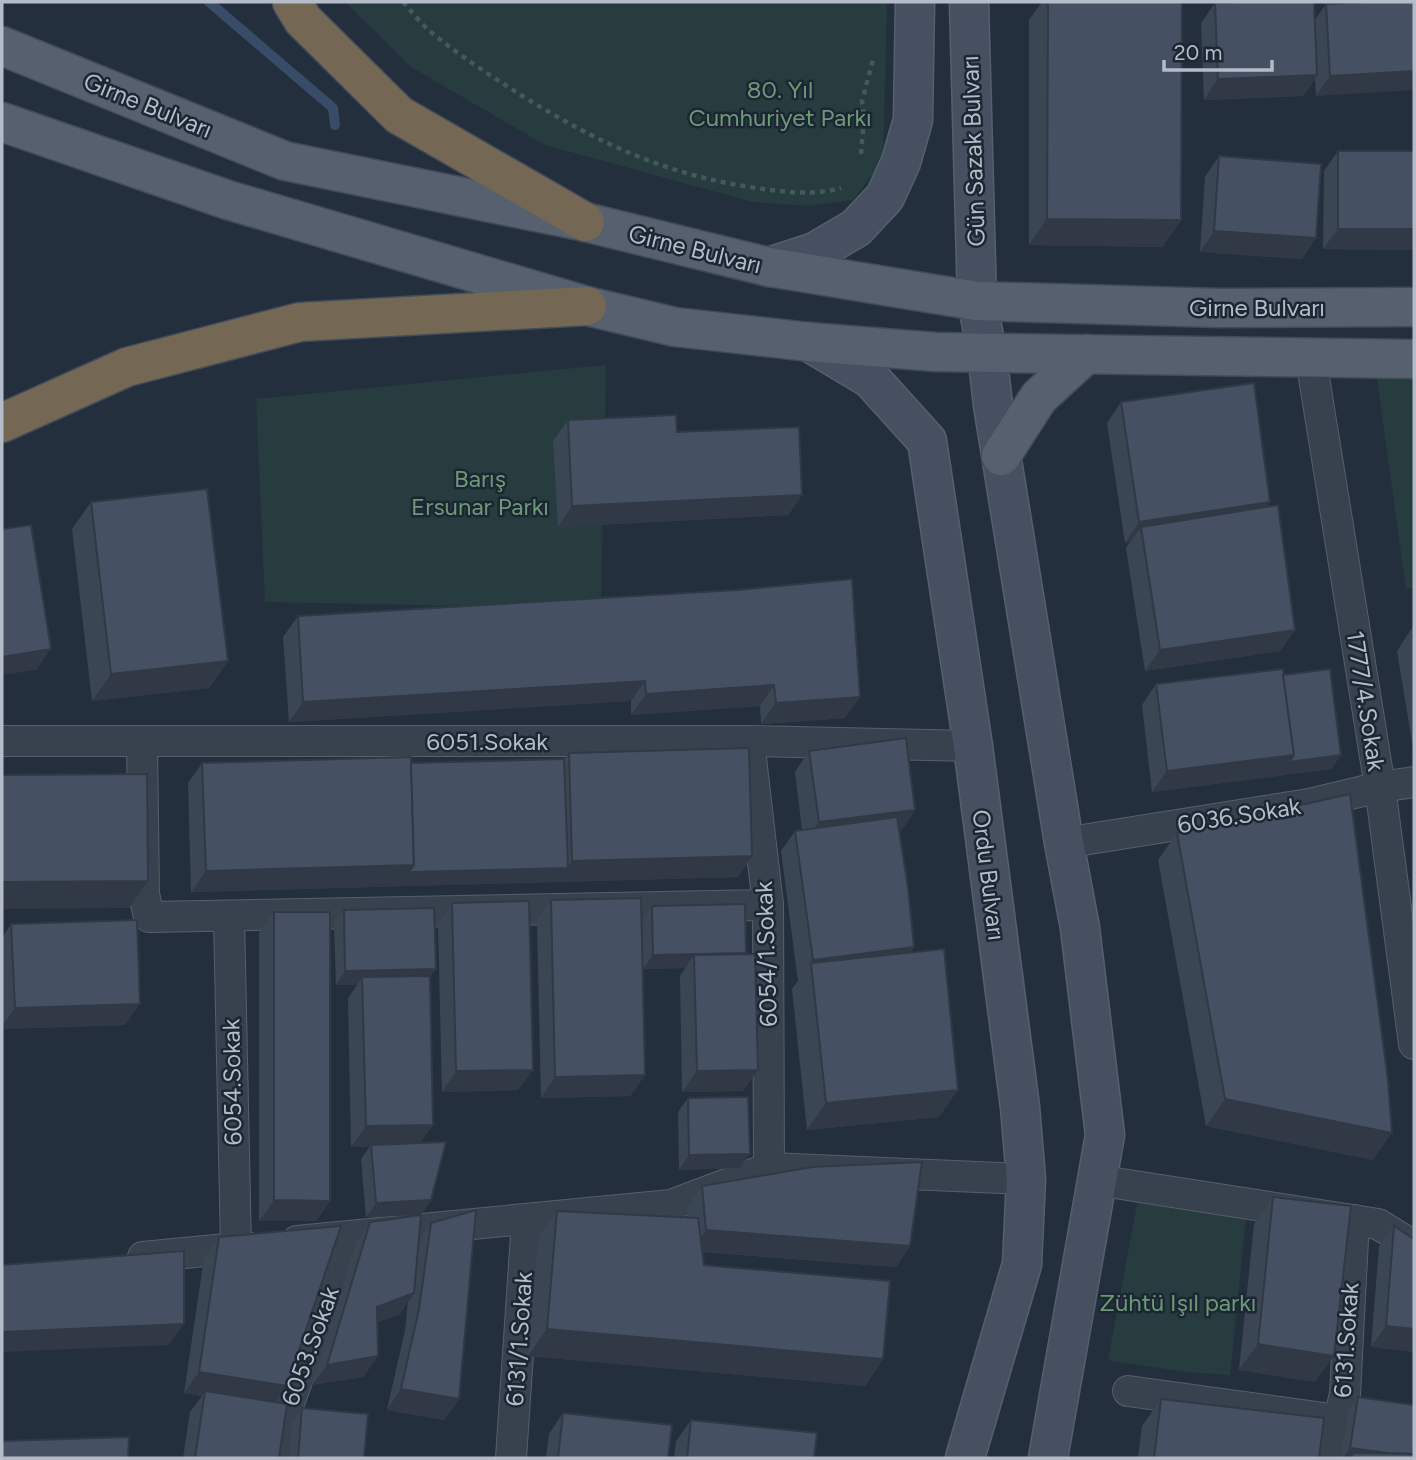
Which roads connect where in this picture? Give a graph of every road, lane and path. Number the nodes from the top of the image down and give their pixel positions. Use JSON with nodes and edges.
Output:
{"nodes":[{"id":1,"x":292,"y":2,"type":"edge"},
{"id":2,"x":403,"y":2,"type":"edge"},
{"id":3,"x":915,"y":2,"type":"edge"},
{"id":4,"x":969,"y":2,"type":"edge"},
{"id":5,"x":2,"y":46,"type":"edge"},
{"id":6,"x":876,"y":48,"type":"dead end"},
{"id":7,"x":2,"y":122,"type":"edge"},
{"id":8,"x":861,"y":156,"type":"dead end"},
{"id":9,"x":846,"y":187,"type":"dead end"},
{"id":10,"x":585,"y":222,"type":"junction"},
{"id":11,"x":769,"y":267,"type":"junction"},
{"id":12,"x":977,"y":301,"type":"junction"},
{"id":13,"x":587,"y":306,"type":"junction"},
{"id":14,"x":1414,"y":307,"type":"edge"},
{"id":15,"x":809,"y":342,"type":"junction"},
{"id":16,"x":987,"y":352,"type":"junction"},
{"id":17,"x":1086,"y":354,"type":"junction"},
{"id":18,"x":1311,"y":359,"type":"junction"},
{"id":19,"x":1414,"y":359,"type":"edge"},
{"id":20,"x":2,"y":423,"type":"edge"},
{"id":21,"x":1001,"y":456,"type":"junction"},
{"id":22,"x":2,"y":741,"type":"edge"},
{"id":23,"x":142,"y":741,"type":"junction"},
{"id":24,"x":749,"y":741,"type":"junction"},
{"id":25,"x":973,"y":746,"type":"junction"},
{"id":26,"x":1414,"y":782,"type":"edge"},
{"id":27,"x":1380,"y":787,"type":"junction"},
{"id":28,"x":1064,"y":844,"type":"junction"},
{"id":29,"x":768,"y":905,"type":"junction"},
{"id":30,"x":229,"y":916,"type":"junction"},
{"id":31,"x":1414,"y":1044,"type":"edge"},
{"id":32,"x":769,"y":1168,"type":"junction"},
{"id":33,"x":1026,"y":1179,"type":"junction"},
{"id":34,"x":1096,"y":1180,"type":"junction"},
{"id":35,"x":527,"y":1220,"type":"junction"},
{"id":36,"x":1354,"y":1220,"type":"junction"},
{"id":37,"x":350,"y":1236,"type":"junction"},
{"id":38,"x":1414,"y":1246,"type":"edge"},
{"id":39,"x":236,"y":1248,"type":"junction"},
{"id":40,"x":112,"y":1261,"type":"edge"},
{"id":41,"x":1128,"y":1391,"type":"dead end"},
{"id":42,"x":1338,"y":1420,"type":"junction"},
{"id":43,"x":279,"y":1458,"type":"edge"},
{"id":44,"x":511,"y":1458,"type":"edge"},
{"id":45,"x":965,"y":1458,"type":"edge"},
{"id":46,"x":1048,"y":1458,"type":"edge"},
{"id":47,"x":1329,"y":1458,"type":"edge"}],
"edges":[{"from":1,"to":10,"type":"highway"},
{"from":2,"to":9,"type":"path"},
{"from":3,"to":11,"type":"main road"},
{"from":4,"to":12,"type":"main road","name":"Gün Sazak Bulvarı"},
{"from":5,"to":10,"type":"main road","name":"Girne Bulvarı"},
{"from":6,"to":8,"type":"path"},
{"from":7,"to":13,"type":"main road","name":"Girne Bulvarı"},
{"from":10,"to":11,"type":"main road","name":"Girne Bulvarı"},
{"from":11,"to":12,"type":"main road","name":"Girne Bulvarı"},
{"from":12,"to":14,"type":"main road","name":"Girne Bulvarı"},
{"from":12,"to":16,"type":"main road"},
{"from":13,"to":15,"type":"main road","name":"Girne Bulvarı"},
{"from":13,"to":20,"type":"highway"},
{"from":15,"to":16,"type":"main road","name":"Girne Bulvarı"},
{"from":15,"to":25,"type":"main road","name":"Ordu Bulvarı"},
{"from":16,"to":17,"type":"main road","name":"Girne Bulvarı"},
{"from":16,"to":21,"type":"main road"},
{"from":17,"to":18,"type":"main road","name":"Girne Bulvarı"},
{"from":17,"to":21,"type":"main road"},
{"from":18,"to":19,"type":"main road","name":"Girne Bulvarı"},
{"from":18,"to":27,"type":"street","name":"1777/4.Sokak"},
{"from":21,"to":28,"type":"main road"},
{"from":22,"to":23,"type":"street","name":"6051.Sokak"},
{"from":23,"to":24,"type":"street","name":"6051.Sokak"},
{"from":23,"to":30,"type":"street"},
{"from":24,"to":25,"type":"street","name":"6051.Sokak"},
{"from":24,"to":29,"type":"street","name":"6054/1.Sokak"},
{"from":25,"to":33,"type":"main road","name":"Ordu Bulvarı"},
{"from":26,"to":27,"type":"street","name":"6036.Sokak"},
{"from":27,"to":28,"type":"street","name":"6036.Sokak"},
{"from":27,"to":31,"type":"street","name":"1777/4.Sokak"},
{"from":28,"to":34,"type":"main road"},
{"from":29,"to":30,"type":"street"},
{"from":29,"to":32,"type":"street","name":"6054/1.Sokak"},
{"from":30,"to":39,"type":"street","name":"6054.Sokak"},
{"from":32,"to":33,"type":"street"},
{"from":32,"to":35,"type":"street"},
{"from":33,"to":45,"type":"main road","name":"Ordu Bulvarı"},
{"from":34,"to":36,"type":"street"},
{"from":34,"to":46,"type":"main road"},
{"from":35,"to":37,"type":"street"},
{"from":35,"to":44,"type":"street","name":"6131/1.Sokak"},
{"from":36,"to":38,"type":"street"},
{"from":36,"to":42,"type":"street","name":"6131.Sokak"},
{"from":37,"to":39,"type":"street"},
{"from":37,"to":43,"type":"street","name":"6053.Sokak"},
{"from":39,"to":40,"type":"street"},
{"from":41,"to":42,"type":"street"},
{"from":42,"to":47,"type":"street","name":"6131.Sokak"}]}
